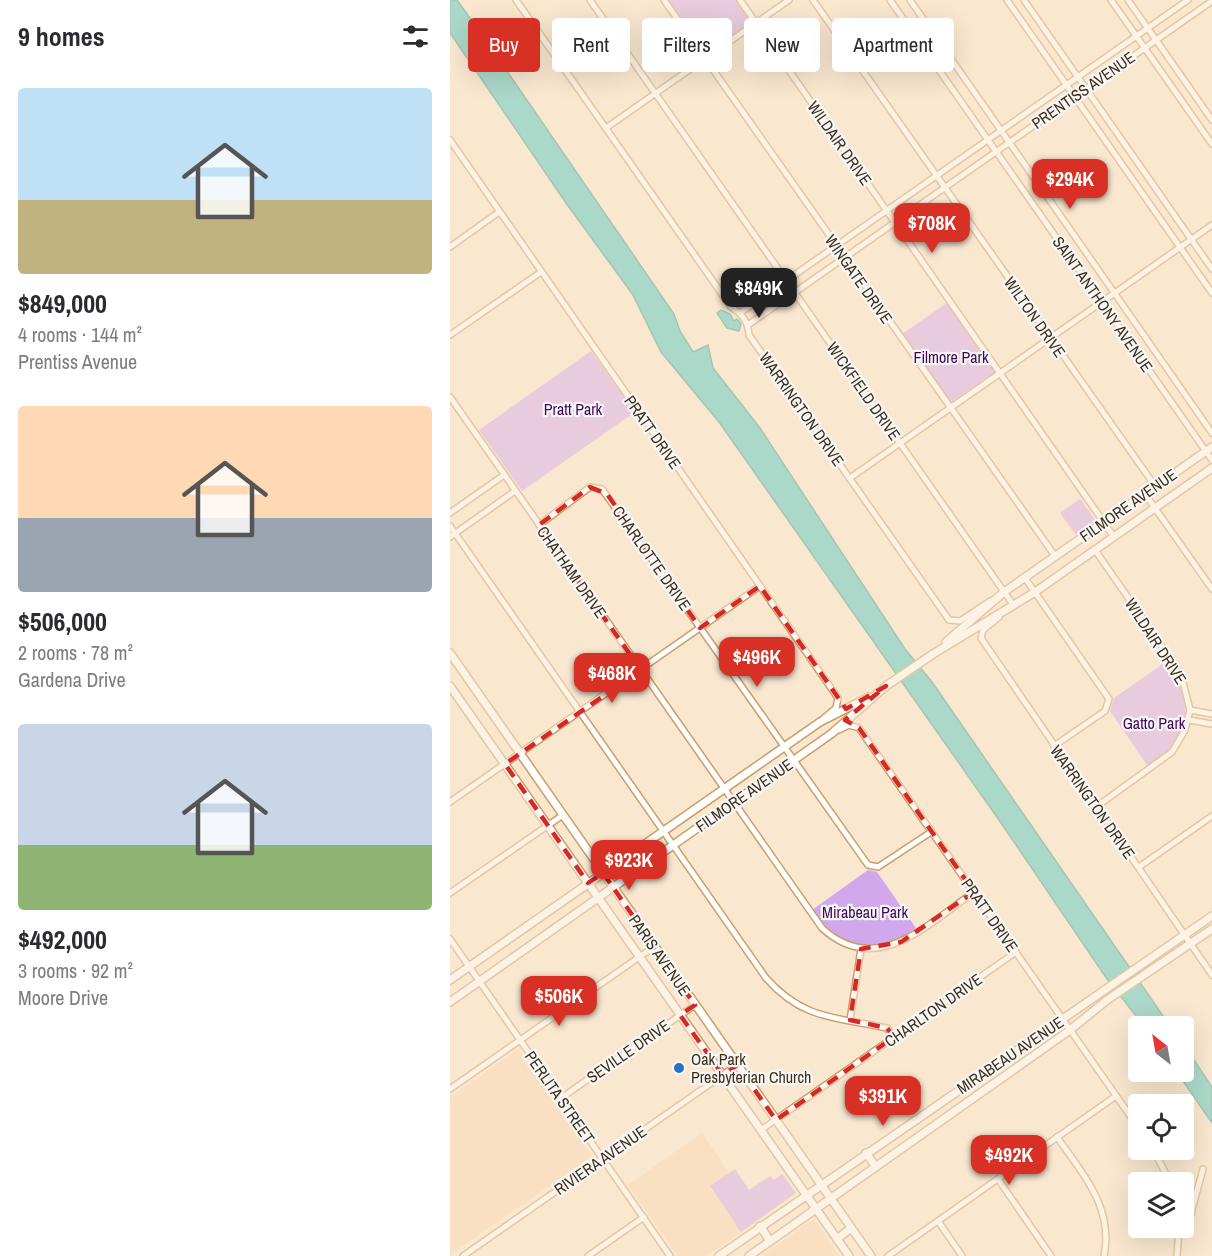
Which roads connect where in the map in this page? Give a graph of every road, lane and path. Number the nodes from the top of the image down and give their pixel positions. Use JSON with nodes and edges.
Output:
{"nodes":[{"id":1,"x":516,"y":0,"type":"edge"},
{"id":2,"x":590,"y":0,"type":"edge"},
{"id":3,"x":664,"y":0,"type":"edge"},
{"id":4,"x":740,"y":0,"type":"edge"},
{"id":5,"x":789,"y":0,"type":"edge"},
{"id":6,"x":813,"y":0,"type":"edge"},
{"id":7,"x":890,"y":0,"type":"edge"},
{"id":8,"x":910,"y":0,"type":"edge"},
{"id":9,"x":1007,"y":0,"type":"edge"},
{"id":10,"x":1024,"y":0,"type":"edge"},
{"id":11,"x":1111,"y":0,"type":"edge"},
{"id":12,"x":1128,"y":0,"type":"edge"},
{"id":13,"x":1188,"y":0,"type":"edge"},
{"id":14,"x":1212,"y":1,"type":"edge"},
{"id":15,"x":677,"y":18,"type":"edge"},
{"id":16,"x":753,"y":18,"type":"edge"},
{"id":17,"x":763,"y":18,"type":"edge"},
{"id":18,"x":1148,"y":28,"type":"junction"},
{"id":19,"x":1137,"y":36,"type":"junction"},
{"id":20,"x":1156,"y":39,"type":"junction"},
{"id":21,"x":1144,"y":47,"type":"junction"},
{"id":22,"x":686,"y":72,"type":"edge"},
{"id":23,"x":714,"y":72,"type":"edge"},
{"id":24,"x":790,"y":72,"type":"edge"},
{"id":25,"x":1078,"y":77,"type":"junction"},
{"id":26,"x":1066,"y":85,"type":"junction"},
{"id":27,"x":1086,"y":88,"type":"junction"},
{"id":28,"x":655,"y":94,"type":"junction"},
{"id":29,"x":1074,"y":96,"type":"junction"},
{"id":30,"x":1212,"y":120,"type":"edge"},
{"id":31,"x":606,"y":128,"type":"junction"},
{"id":32,"x":1000,"y":131,"type":"junction"},
{"id":33,"x":989,"y":138,"type":"junction"},
{"id":34,"x":450,"y":140,"type":"edge"},
{"id":35,"x":1008,"y":142,"type":"junction"},
{"id":36,"x":1212,"y":144,"type":"edge"},
{"id":37,"x":997,"y":150,"type":"junction"},
{"id":38,"x":936,"y":175,"type":"junction"},
{"id":39,"x":945,"y":187,"type":"junction"},
{"id":40,"x":886,"y":210,"type":"junction"},
{"id":41,"x":500,"y":212,"type":"junction"},
{"id":42,"x":895,"y":222,"type":"junction"},
{"id":43,"x":1212,"y":225,"type":"edge"},
{"id":44,"x":1191,"y":239,"type":"junction"},
{"id":45,"x":836,"y":246,"type":"junction"},
{"id":46,"x":450,"y":247,"type":"edge"},
{"id":47,"x":1180,"y":247,"type":"junction"},
{"id":48,"x":844,"y":258,"type":"junction"},
{"id":49,"x":1212,"y":269,"type":"edge"},
{"id":50,"x":541,"y":272,"type":"junction"},
{"id":51,"x":786,"y":280,"type":"junction"},
{"id":52,"x":795,"y":292,"type":"junction"},
{"id":53,"x":1114,"y":293,"type":"junction"},
{"id":54,"x":1212,"y":293,"type":"edge"},
{"id":55,"x":1102,"y":302,"type":"junction"},
{"id":56,"x":740,"y":313,"type":"junction"},
{"id":57,"x":748,"y":324,"type":"junction"},
{"id":58,"x":450,"y":335,"type":"edge"},
{"id":59,"x":1049,"y":338,"type":"junction"},
{"id":60,"x":1000,"y":373,"type":"junction"},
{"id":61,"x":450,"y":397,"type":"edge"},
{"id":62,"x":950,"y":407,"type":"junction"},
{"id":63,"x":1202,"y":419,"type":"junction"},
{"id":64,"x":1189,"y":428,"type":"junction"},
{"id":65,"x":1212,"y":433,"type":"edge"},
{"id":66,"x":900,"y":443,"type":"junction"},
{"id":67,"x":1209,"y":449,"type":"edge"},
{"id":68,"x":1212,"y":460,"type":"edge"},
{"id":69,"x":1212,"y":468,"type":"edge"},
{"id":70,"x":504,"y":475,"type":"junction"},
{"id":71,"x":850,"y":478,"type":"junction"},
{"id":72,"x":1155,"y":486,"type":"junction"},
{"id":73,"x":516,"y":491,"type":"junction"},
{"id":74,"x":1145,"y":494,"type":"junction"},
{"id":75,"x":1155,"y":508,"type":"junction"},
{"id":76,"x":450,"y":513,"type":"edge"},
{"id":77,"x":1104,"y":522,"type":"junction"},
{"id":78,"x":539,"y":525,"type":"junction"},
{"id":79,"x":450,"y":526,"type":"edge"},
{"id":80,"x":453,"y":535,"type":"edge"},
{"id":81,"x":1114,"y":537,"type":"junction"},
{"id":82,"x":1095,"y":550,"type":"junction"},
{"id":83,"x":1055,"y":556,"type":"junction"},
{"id":84,"x":1025,"y":578,"type":"junction"},
{"id":85,"x":760,"y":586,"type":"junction"},
{"id":86,"x":1212,"y":590,"type":"edge"},
{"id":87,"x":1004,"y":592,"type":"junction"},
{"id":88,"x":1035,"y":592,"type":"junction"},
{"id":89,"x":1014,"y":606,"type":"junction"},
{"id":90,"x":700,"y":628,"type":"junction"},
{"id":91,"x":450,"y":653,"type":"edge"},
{"id":92,"x":933,"y":654,"type":"junction"},
{"id":93,"x":640,"y":669,"type":"junction"},
{"id":94,"x":450,"y":686,"type":"edge"},
{"id":95,"x":886,"y":686,"type":"junction"},
{"id":96,"x":1190,"y":710,"type":"junction"},
{"id":97,"x":581,"y":711,"type":"junction"},
{"id":98,"x":1212,"y":714,"type":"edge"},
{"id":99,"x":1189,"y":720,"type":"junction"},
{"id":100,"x":820,"y":722,"type":"junction"},
{"id":101,"x":1212,"y":724,"type":"edge"},
{"id":102,"x":831,"y":734,"type":"junction"},
{"id":103,"x":1054,"y":746,"type":"junction"},
{"id":104,"x":784,"y":747,"type":"junction"},
{"id":105,"x":520,"y":753,"type":"junction"},
{"id":106,"x":794,"y":760,"type":"junction"},
{"id":107,"x":505,"y":764,"type":"junction"},
{"id":108,"x":724,"y":789,"type":"junction"},
{"id":109,"x":450,"y":802,"type":"edge"},
{"id":110,"x":734,"y":803,"type":"junction"},
{"id":111,"x":1096,"y":807,"type":"junction"},
{"id":112,"x":563,"y":815,"type":"junction"},
{"id":113,"x":1212,"y":816,"type":"edge"},
{"id":114,"x":548,"y":825,"type":"junction"},
{"id":115,"x":664,"y":831,"type":"junction"},
{"id":116,"x":931,"y":832,"type":"junction"},
{"id":117,"x":673,"y":845,"type":"junction"},
{"id":118,"x":1139,"y":867,"type":"junction"},
{"id":119,"x":603,"y":873,"type":"junction"},
{"id":120,"x":588,"y":883,"type":"junction"},
{"id":121,"x":613,"y":887,"type":"junction"},
{"id":122,"x":450,"y":892,"type":"edge"},
{"id":123,"x":974,"y":892,"type":"junction"},
{"id":124,"x":598,"y":898,"type":"junction"},
{"id":125,"x":1212,"y":916,"type":"edge"},
{"id":126,"x":1212,"y":929,"type":"edge"},
{"id":127,"x":1185,"y":934,"type":"junction"},
{"id":128,"x":450,"y":939,"type":"edge"},
{"id":129,"x":1192,"y":943,"type":"junction"},
{"id":130,"x":655,"y":946,"type":"junction"},
{"id":131,"x":861,"y":949,"type":"junction"},
{"id":132,"x":1016,"y":952,"type":"junction"},
{"id":133,"x":640,"y":957,"type":"junction"},
{"id":134,"x":469,"y":966,"type":"junction"},
{"id":135,"x":1147,"y":968,"type":"junction"},
{"id":136,"x":1212,"y":975,"type":"edge"},
{"id":137,"x":450,"y":980,"type":"edge"},
{"id":138,"x":479,"y":982,"type":"junction"},
{"id":139,"x":1104,"y":997,"type":"junction"},
{"id":140,"x":450,"y":1002,"type":"edge"},
{"id":141,"x":695,"y":1005,"type":"junction"},
{"id":142,"x":680,"y":1015,"type":"junction"},
{"id":143,"x":850,"y":1020,"type":"junction"},
{"id":144,"x":1063,"y":1020,"type":"junction"},
{"id":145,"x":1070,"y":1030,"type":"junction"},
{"id":146,"x":894,"y":1037,"type":"junction"},
{"id":147,"x":520,"y":1040,"type":"junction"},
{"id":148,"x":1023,"y":1047,"type":"junction"},
{"id":149,"x":1031,"y":1058,"type":"junction"},
{"id":150,"x":737,"y":1065,"type":"junction"},
{"id":151,"x":723,"y":1075,"type":"junction"},
{"id":152,"x":450,"y":1089,"type":"edge"},
{"id":153,"x":1116,"y":1096,"type":"junction"},
{"id":154,"x":561,"y":1098,"type":"junction"},
{"id":155,"x":1128,"y":1113,"type":"edge"},
{"id":156,"x":776,"y":1120,"type":"junction"},
{"id":157,"x":761,"y":1131,"type":"junction"},
{"id":158,"x":1057,"y":1137,"type":"junction"},
{"id":159,"x":866,"y":1153,"type":"junction"},
{"id":160,"x":603,"y":1158,"type":"junction"},
{"id":161,"x":876,"y":1167,"type":"junction"},
{"id":162,"x":1203,"y":1169,"type":"dead end"},
{"id":163,"x":998,"y":1179,"type":"junction"},
{"id":164,"x":820,"y":1184,"type":"junction"},
{"id":165,"x":806,"y":1194,"type":"junction"},
{"id":166,"x":831,"y":1199,"type":"junction"},
{"id":167,"x":1194,"y":1202,"type":"edge"},
{"id":168,"x":816,"y":1209,"type":"junction"},
{"id":169,"x":644,"y":1217,"type":"junction"},
{"id":170,"x":938,"y":1221,"type":"junction"},
{"id":171,"x":760,"y":1227,"type":"junction"},
{"id":172,"x":851,"y":1228,"type":"junction"},
{"id":173,"x":1179,"y":1238,"type":"edge"},
{"id":174,"x":837,"y":1239,"type":"junction"},
{"id":175,"x":770,"y":1242,"type":"junction"},
{"id":176,"x":722,"y":1255,"type":"edge"},
{"id":177,"x":463,"y":1256,"type":"edge"},
{"id":178,"x":588,"y":1256,"type":"edge"},
{"id":179,"x":670,"y":1256,"type":"edge"},
{"id":180,"x":749,"y":1256,"type":"edge"},
{"id":181,"x":849,"y":1256,"type":"edge"},
{"id":182,"x":869,"y":1256,"type":"edge"},
{"id":183,"x":888,"y":1256,"type":"edge"},
{"id":184,"x":962,"y":1256,"type":"edge"},
{"id":185,"x":1051,"y":1256,"type":"edge"},
{"id":186,"x":1104,"y":1256,"type":"edge"},
{"id":187,"x":1177,"y":1256,"type":"edge"}],
"edges":[{"from":1,"to":31,"type":"street","name":"WARRINGTON DRIVE"},
{"from":2,"to":28,"type":"street","name":"WICKFIELD DRIVE"},
{"from":3,"to":15,"type":"street","name":"WINGATE DRIVE"},
{"from":4,"to":16,"type":"street","name":"WILDAIR DRIVE"},
{"from":5,"to":17,"type":"street"},
{"from":6,"to":38,"type":"street","name":"WILTON DRIVE"},
{"from":7,"to":33,"type":"street","name":"SAINT ANTHONY AVENUE"},
{"from":8,"to":32,"type":"street","name":"SAINT ANTHONY AVENUE"},
{"from":9,"to":26,"type":"street"},
{"from":10,"to":25,"type":"street"},
{"from":11,"to":19,"type":"street"},
{"from":12,"to":18,"type":"street"},
{"from":13,"to":18,"type":"street","name":"PRENTISS AVENUE"},
{"from":14,"to":20,"type":"street","name":"PRENTISS AVENUE"},
{"from":18,"to":19,"type":"street","name":"PRENTISS AVENUE"},
{"from":18,"to":20,"type":"street"},
{"from":19,"to":21,"type":"street"},
{"from":19,"to":25,"type":"street","name":"PRENTISS AVENUE"},
{"from":20,"to":21,"type":"street","name":"PRENTISS AVENUE"},
{"from":20,"to":30,"type":"street"},
{"from":21,"to":27,"type":"street","name":"PRENTISS AVENUE"},
{"from":21,"to":36,"type":"street"},
{"from":22,"to":28,"type":"street"},
{"from":23,"to":45,"type":"street","name":"WINGATE DRIVE"},
{"from":24,"to":40,"type":"street","name":"WILDAIR DRIVE"},
{"from":25,"to":26,"type":"street","name":"PRENTISS AVENUE"},
{"from":25,"to":27,"type":"street"},
{"from":26,"to":29,"type":"street"},
{"from":26,"to":32,"type":"street","name":"PRENTISS AVENUE"},
{"from":27,"to":29,"type":"street","name":"PRENTISS AVENUE"},
{"from":27,"to":44,"type":"street"},
{"from":28,"to":31,"type":"street"},
{"from":28,"to":51,"type":"street","name":"WICKFIELD DRIVE"},
{"from":29,"to":35,"type":"street","name":"PRENTISS AVENUE"},
{"from":29,"to":47,"type":"street"},
{"from":31,"to":56,"type":"street","name":"WARRINGTON DRIVE"},
{"from":32,"to":33,"type":"street","name":"PRENTISS AVENUE"},
{"from":32,"to":35,"type":"street","name":"SAINT ANTHONY AVENUE"},
{"from":33,"to":37,"type":"street","name":"SAINT ANTHONY AVENUE"},
{"from":33,"to":38,"type":"street","name":"PRENTISS AVENUE"},
{"from":34,"to":41,"type":"street","name":"PRATT DRIVE"},
{"from":35,"to":37,"type":"street","name":"PRENTISS AVENUE"},
{"from":35,"to":53,"type":"street","name":"SAINT ANTHONY AVENUE"},
{"from":37,"to":39,"type":"street","name":"PRENTISS AVENUE"},
{"from":37,"to":55,"type":"street","name":"SAINT ANTHONY AVENUE"},
{"from":38,"to":39,"type":"street","name":"WILTON DRIVE"},
{"from":38,"to":40,"type":"street","name":"PRENTISS AVENUE"},
{"from":39,"to":42,"type":"street","name":"PRENTISS AVENUE"},
{"from":39,"to":59,"type":"street","name":"WILTON DRIVE"},
{"from":40,"to":42,"type":"street","name":"WILDAIR DRIVE"},
{"from":40,"to":45,"type":"street","name":"PRENTISS AVENUE"},
{"from":41,"to":46,"type":"street"},
{"from":41,"to":50,"type":"street","name":"PRATT DRIVE"},
{"from":42,"to":48,"type":"street","name":"PRENTISS AVENUE"},
{"from":42,"to":60,"type":"street","name":"WILDAIR DRIVE"},
{"from":43,"to":44,"type":"street"},
{"from":44,"to":47,"type":"street"},
{"from":44,"to":49,"type":"street"},
{"from":45,"to":48,"type":"street","name":"WINGATE DRIVE"},
{"from":45,"to":51,"type":"street","name":"PRENTISS AVENUE"},
{"from":47,"to":53,"type":"street"},
{"from":47,"to":54,"type":"street"},
{"from":48,"to":52,"type":"street","name":"PRENTISS AVENUE"},
{"from":48,"to":62,"type":"street","name":"WINGATE DRIVE"},
{"from":50,"to":58,"type":"street"},
{"from":50,"to":85,"type":"street","name":"PRATT DRIVE"},
{"from":51,"to":52,"type":"street","name":"WICKFIELD DRIVE"},
{"from":51,"to":56,"type":"street","name":"PRENTISS AVENUE"},
{"from":52,"to":57,"type":"street","name":"PRENTISS AVENUE"},
{"from":52,"to":66,"type":"street","name":"WICKFIELD DRIVE"},
{"from":53,"to":55,"type":"street"},
{"from":53,"to":63,"type":"street","name":"SAINT ANTHONY AVENUE"},
{"from":55,"to":59,"type":"street"},
{"from":55,"to":64,"type":"street","name":"SAINT ANTHONY AVENUE"},
{"from":56,"to":57,"type":"street","name":"WARRINGTON DRIVE"},
{"from":57,"to":71,"type":"street","name":"WARRINGTON DRIVE"},
{"from":59,"to":60,"type":"street"},
{"from":59,"to":72,"type":"street","name":"WILTON DRIVE"},
{"from":60,"to":62,"type":"street"},
{"from":60,"to":77,"type":"street","name":"WILDAIR DRIVE"},
{"from":61,"to":70,"type":"street","name":"CHATHAM DRIVE"},
{"from":62,"to":66,"type":"street"},
{"from":62,"to":83,"type":"street","name":"WINGATE DRIVE"},
{"from":63,"to":64,"type":"street"},
{"from":63,"to":65,"type":"street","name":"SAINT ANTHONY AVENUE"},
{"from":64,"to":67,"type":"street","name":"SAINT ANTHONY AVENUE"},
{"from":66,"to":71,"type":"street"},
{"from":66,"to":87,"type":"street","name":"WICKFIELD DRIVE"},
{"from":67,"to":68,"type":"street","name":"SAINT ANTHONY AVENUE"},
{"from":67,"to":72,"type":"street","name":"FILMORE AVENUE"},
{"from":69,"to":75,"type":"street","name":"FILMORE AVENUE"},
{"from":70,"to":73,"type":"street","name":"CHATHAM DRIVE"},
{"from":70,"to":76,"type":"street"},
{"from":71,"to":87,"type":"street","name":"WARRINGTON DRIVE"},
{"from":72,"to":74,"type":"street","name":"FILMORE AVENUE"},
{"from":73,"to":78,"type":"street","name":"CHATHAM DRIVE"},
{"from":73,"to":80,"type":"street"},
{"from":74,"to":75,"type":"street"},
{"from":74,"to":77,"type":"street","name":"FILMORE AVENUE"},
{"from":75,"to":81,"type":"street","name":"FILMORE AVENUE"},
{"from":75,"to":86,"type":"street"},
{"from":77,"to":81,"type":"street","name":"WILDAIR DRIVE"},
{"from":77,"to":83,"type":"street","name":"FILMORE AVENUE"},
{"from":78,"to":90,"type":"street","name":"CHARLOTTE DRIVE"},
{"from":78,"to":93,"type":"street","name":"CHATHAM DRIVE"},
{"from":79,"to":80,"type":"street"},
{"from":80,"to":97,"type":"street"},
{"from":81,"to":82,"type":"street","name":"FILMORE AVENUE"},
{"from":82,"to":88,"type":"street","name":"FILMORE AVENUE"},
{"from":82,"to":96,"type":"street","name":"WILDAIR DRIVE"},
{"from":83,"to":84,"type":"street","name":"FILMORE AVENUE"},
{"from":84,"to":87,"type":"street","name":"FILMORE AVENUE"},
{"from":84,"to":88,"type":"street"},
{"from":85,"to":90,"type":"street"},
{"from":85,"to":100,"type":"street","name":"PRATT DRIVE"},
{"from":87,"to":89,"type":"street","name":"WICKFIELD DRIVE"},
{"from":87,"to":92,"type":"street","name":"FILMORE AVENUE"},
{"from":88,"to":89,"type":"street","name":"FILMORE AVENUE"},
{"from":88,"to":103,"type":"street"},
{"from":89,"to":92,"type":"street","name":"FILMORE AVENUE"},
{"from":89,"to":103,"type":"street","name":"WARRINGTON DRIVE"},
{"from":90,"to":93,"type":"street"},
{"from":90,"to":104,"type":"street","name":"CHARLOTTE DRIVE"},
{"from":91,"to":105,"type":"street","name":"PARIS AVENUE"},
{"from":92,"to":95,"type":"street","name":"FILMORE AVENUE"},
{"from":93,"to":97,"type":"street"},
{"from":93,"to":108,"type":"street","name":"CHATHAM DRIVE"},
{"from":94,"to":107,"type":"street","name":"PARIS AVENUE"},
{"from":95,"to":100,"type":"street","name":"FILMORE AVENUE"},
{"from":95,"to":102,"type":"street","name":"FILMORE AVENUE"},
{"from":96,"to":98,"type":"street"},
{"from":96,"to":99,"type":"street","name":"WILDAIR DRIVE"},
{"from":97,"to":105,"type":"street"},
{"from":97,"to":115,"type":"street"},
{"from":99,"to":101,"type":"street"},
{"from":99,"to":111,"type":"street","name":"WILDAIR DRIVE"},
{"from":100,"to":104,"type":"street","name":"FILMORE AVENUE"},
{"from":102,"to":106,"type":"street","name":"FILMORE AVENUE"},
{"from":102,"to":116,"type":"street","name":"PRATT DRIVE"},
{"from":103,"to":111,"type":"street","name":"WARRINGTON DRIVE"},
{"from":104,"to":106,"type":"street","name":"CHARLOTTE DRIVE"},
{"from":104,"to":108,"type":"street","name":"FILMORE AVENUE"},
{"from":105,"to":107,"type":"street"},
{"from":105,"to":112,"type":"street","name":"PARIS AVENUE"},
{"from":106,"to":110,"type":"street","name":"FILMORE AVENUE"},
{"from":106,"to":116,"type":"street","name":"CHARLOTTE DRIVE"},
{"from":107,"to":109,"type":"street"},
{"from":107,"to":114,"type":"street","name":"PARIS AVENUE"},
{"from":108,"to":110,"type":"street","name":"CHATHAM DRIVE"},
{"from":108,"to":115,"type":"street","name":"FILMORE AVENUE"},
{"from":110,"to":117,"type":"street","name":"FILMORE AVENUE"},
{"from":110,"to":131,"type":"street","name":"CHATHAM DRIVE"},
{"from":111,"to":118,"type":"street","name":"WARRINGTON DRIVE"},
{"from":112,"to":114,"type":"street"},
{"from":112,"to":119,"type":"street","name":"PARIS AVENUE"},
{"from":113,"to":118,"type":"street"},
{"from":114,"to":120,"type":"street","name":"PARIS AVENUE"},
{"from":114,"to":122,"type":"street"},
{"from":115,"to":117,"type":"street"},
{"from":115,"to":119,"type":"street","name":"FILMORE AVENUE"},
{"from":116,"to":123,"type":"street","name":"PRATT DRIVE"},
{"from":117,"to":121,"type":"street","name":"FILMORE AVENUE"},
{"from":117,"to":143,"type":"street"},
{"from":118,"to":127,"type":"street","name":"WARRINGTON DRIVE"},
{"from":119,"to":120,"type":"street","name":"FILMORE AVENUE"},
{"from":119,"to":121,"type":"street","name":"PARIS AVENUE"},
{"from":120,"to":124,"type":"street","name":"PARIS AVENUE"},
{"from":120,"to":134,"type":"street","name":"FILMORE AVENUE"},
{"from":121,"to":124,"type":"street","name":"FILMORE AVENUE"},
{"from":121,"to":130,"type":"street","name":"PARIS AVENUE"},
{"from":123,"to":131,"type":"street"},
{"from":123,"to":132,"type":"street","name":"PRATT DRIVE"},
{"from":124,"to":133,"type":"street","name":"PARIS AVENUE"},
{"from":124,"to":138,"type":"street","name":"FILMORE AVENUE"},
{"from":125,"to":127,"type":"street","name":"MIRABEAU AVENUE"},
{"from":126,"to":129,"type":"street","name":"MIRABEAU AVENUE"},
{"from":127,"to":129,"type":"street","name":"WARRINGTON DRIVE"},
{"from":127,"to":135,"type":"street","name":"MIRABEAU AVENUE"},
{"from":128,"to":134,"type":"street","name":"PERLITA STREET"},
{"from":129,"to":135,"type":"street","name":"MIRABEAU AVENUE"},
{"from":129,"to":136,"type":"street","name":"WARRINGTON DRIVE"},
{"from":130,"to":133,"type":"street"},
{"from":130,"to":141,"type":"street","name":"PARIS AVENUE"},
{"from":131,"to":143,"type":"street"},
{"from":132,"to":144,"type":"street","name":"PRATT DRIVE"},
{"from":132,"to":146,"type":"street","name":"CHARLTON DRIVE"},
{"from":133,"to":142,"type":"street","name":"PARIS AVENUE"},
{"from":133,"to":147,"type":"street"},
{"from":134,"to":137,"type":"street","name":"FILMORE AVENUE"},
{"from":134,"to":138,"type":"street","name":"PERLITA STREET"},
{"from":135,"to":139,"type":"street","name":"MIRABEAU AVENUE"},
{"from":138,"to":140,"type":"street","name":"FILMORE AVENUE"},
{"from":138,"to":147,"type":"street","name":"PERLITA STREET"},
{"from":139,"to":144,"type":"street","name":"MIRABEAU AVENUE"},
{"from":139,"to":145,"type":"street","name":"MIRABEAU AVENUE"},
{"from":141,"to":142,"type":"street","name":"SEVILLE DRIVE"},
{"from":141,"to":150,"type":"street","name":"PARIS AVENUE"},
{"from":142,"to":151,"type":"street","name":"PARIS AVENUE"},
{"from":142,"to":154,"type":"street","name":"SEVILLE DRIVE"},
{"from":143,"to":146,"type":"street"},
{"from":144,"to":145,"type":"street","name":"PRATT DRIVE"},
{"from":144,"to":148,"type":"street","name":"MIRABEAU AVENUE"},
{"from":145,"to":149,"type":"street","name":"MIRABEAU AVENUE"},
{"from":145,"to":153,"type":"street","name":"PRATT DRIVE"},
{"from":146,"to":156,"type":"street","name":"CHARLTON DRIVE"},
{"from":147,"to":152,"type":"street"},
{"from":147,"to":154,"type":"street","name":"PERLITA STREET"},
{"from":148,"to":149,"type":"street"},
{"from":148,"to":159,"type":"street","name":"MIRABEAU AVENUE"},
{"from":149,"to":161,"type":"street","name":"MIRABEAU AVENUE"},
{"from":150,"to":151,"type":"street","name":"RIVIERA AVENUE"},
{"from":150,"to":156,"type":"street","name":"PARIS AVENUE"},
{"from":151,"to":157,"type":"street","name":"PARIS AVENUE"},
{"from":151,"to":160,"type":"street","name":"RIVIERA AVENUE"},
{"from":153,"to":155,"type":"street","name":"PRATT DRIVE"},
{"from":153,"to":158,"type":"street"},
{"from":154,"to":160,"type":"street","name":"PERLITA STREET"},
{"from":156,"to":157,"type":"street","name":"CHARLTON DRIVE"},
{"from":156,"to":164,"type":"street","name":"PARIS AVENUE"},
{"from":157,"to":165,"type":"street","name":"PARIS AVENUE"},
{"from":158,"to":163,"type":"street"},
{"from":158,"to":186,"type":"street"},
{"from":159,"to":161,"type":"street"},
{"from":159,"to":164,"type":"street","name":"MIRABEAU AVENUE"},
{"from":160,"to":169,"type":"street","name":"PERLITA STREET"},
{"from":160,"to":177,"type":"street","name":"RIVIERA AVENUE"},
{"from":161,"to":166,"type":"street","name":"MIRABEAU AVENUE"},
{"from":162,"to":167,"type":"street"},
{"from":163,"to":170,"type":"street"},
{"from":163,"to":185,"type":"street"},
{"from":164,"to":165,"type":"street","name":"MIRABEAU AVENUE"},
{"from":164,"to":166,"type":"street","name":"PARIS AVENUE"},
{"from":165,"to":168,"type":"street","name":"PARIS AVENUE"},
{"from":165,"to":171,"type":"street","name":"MIRABEAU AVENUE"},
{"from":166,"to":168,"type":"street","name":"MIRABEAU AVENUE"},
{"from":166,"to":172,"type":"street","name":"PARIS AVENUE"},
{"from":168,"to":174,"type":"street","name":"PARIS AVENUE"},
{"from":168,"to":175,"type":"street","name":"MIRABEAU AVENUE"},
{"from":169,"to":178,"type":"street"},
{"from":169,"to":179,"type":"street","name":"PERLITA STREET"},
{"from":170,"to":183,"type":"street"},
{"from":170,"to":184,"type":"street"},
{"from":171,"to":175,"type":"street"},
{"from":171,"to":176,"type":"street","name":"MIRABEAU AVENUE"},
{"from":172,"to":174,"type":"street"},
{"from":172,"to":182,"type":"street","name":"PARIS AVENUE"},
{"from":173,"to":187,"type":"street"},
{"from":174,"to":181,"type":"street","name":"PARIS AVENUE"},
{"from":175,"to":180,"type":"street","name":"MIRABEAU AVENUE"}]}
